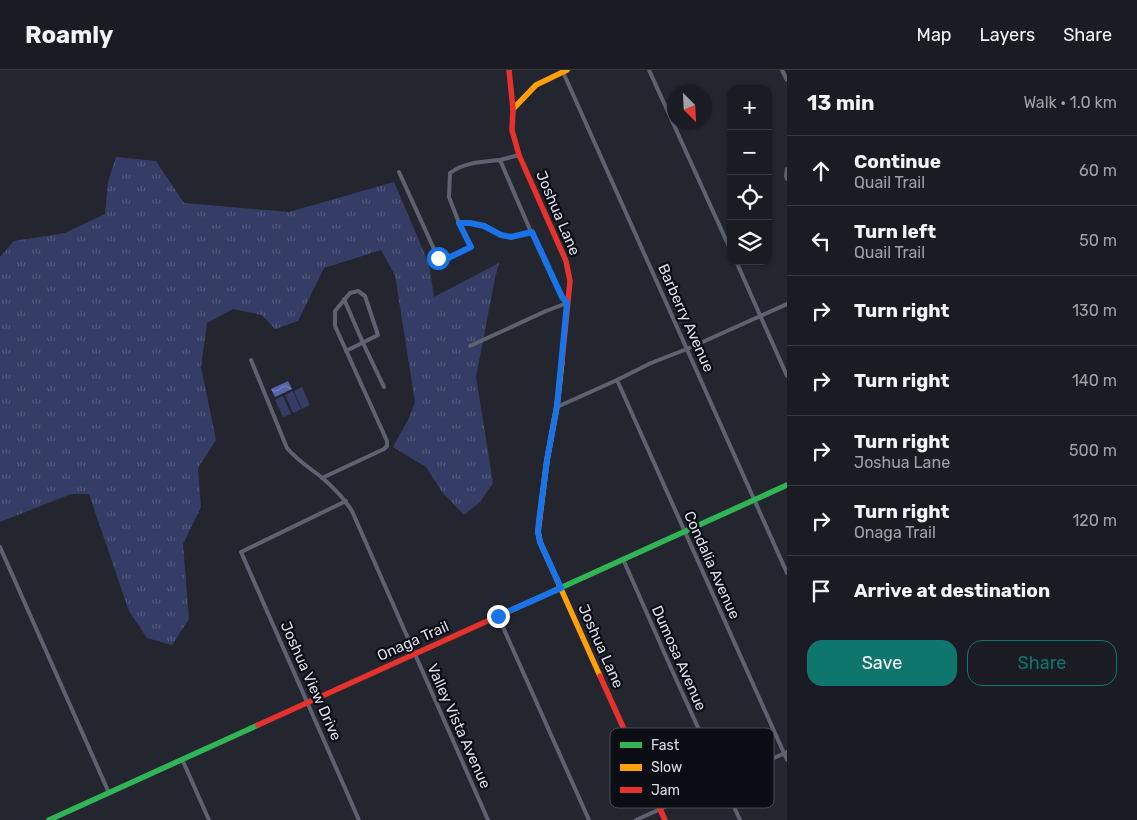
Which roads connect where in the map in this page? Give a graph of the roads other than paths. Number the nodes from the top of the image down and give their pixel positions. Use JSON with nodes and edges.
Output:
{"nodes":[{"id":1,"x":508,"y":70,"type":"edge"},
{"id":2,"x":649,"y":70,"type":"edge"},
{"id":3,"x":782,"y":70,"type":"edge"},
{"id":4,"x":565,"y":71,"type":"edge"},
{"id":5,"x":787,"y":80,"type":"edge"},
{"id":6,"x":512,"y":109,"type":"junction"},
{"id":7,"x":519,"y":155,"type":"junction"},
{"id":8,"x":500,"y":160,"type":"junction"},
{"id":9,"x":787,"y":169,"type":"edge"},
{"id":10,"x":399,"y":172,"type":"dead end"},
{"id":11,"x":787,"y":179,"type":"edge"},
{"id":12,"x":459,"y":223,"type":"junction"},
{"id":13,"x":532,"y":232,"type":"junction"},
{"id":14,"x":727,"y":242,"type":"edge"},
{"id":15,"x":738,"y":265,"type":"edge"},
{"id":16,"x":344,"y":299,"type":"junction"},
{"id":17,"x":567,"y":303,"type":"junction"},
{"id":18,"x":787,"y":304,"type":"edge"},
{"id":19,"x":761,"y":316,"type":"junction"},
{"id":20,"x":363,"y":343,"type":"junction"},
{"id":21,"x":470,"y":346,"type":"dead end"},
{"id":22,"x":687,"y":349,"type":"junction"},
{"id":23,"x":346,"y":351,"type":"junction"},
{"id":24,"x":251,"y":360,"type":"dead end"},
{"id":25,"x":787,"y":376,"type":"edge"},
{"id":26,"x":617,"y":380,"type":"junction"},
{"id":27,"x":384,"y":387,"type":"dead end"},
{"id":28,"x":557,"y":407,"type":"junction"},
{"id":29,"x":322,"y":478,"type":"junction"},
{"id":30,"x":787,"y":485,"type":"edge"},
{"id":31,"x":754,"y":500,"type":"junction"},
{"id":32,"x":346,"y":501,"type":"junction"},
{"id":33,"x":685,"y":531,"type":"junction"},
{"id":34,"x":0,"y":547,"type":"edge"},
{"id":35,"x":623,"y":559,"type":"junction"},
{"id":36,"x":787,"y":573,"type":"edge"},
{"id":37,"x":561,"y":588,"type":"junction"},
{"id":38,"x":498,"y":616,"type":"junction"},
{"id":39,"x":415,"y":653,"type":"junction"},
{"id":40,"x":308,"y":702,"type":"junction"},
{"id":41,"x":623,"y":728,"type":"edge"},
{"id":42,"x":699,"y":728,"type":"edge"},
{"id":43,"x":786,"y":753,"type":"edge"},
{"id":44,"x":774,"y":758,"type":"edge"},
{"id":45,"x":182,"y":759,"type":"junction"},
{"id":46,"x":787,"y":760,"type":"edge"},
{"id":47,"x":109,"y":793,"type":"junction"},
{"id":48,"x":664,"y":808,"type":"edge"},
{"id":49,"x":735,"y":808,"type":"edge"},
{"id":50,"x":660,"y":810,"type":"junction"},
{"id":51,"x":49,"y":820,"type":"edge"},
{"id":52,"x":209,"y":820,"type":"edge"},
{"id":53,"x":359,"y":820,"type":"edge"},
{"id":54,"x":488,"y":820,"type":"edge"},
{"id":55,"x":589,"y":820,"type":"edge"},
{"id":56,"x":636,"y":820,"type":"edge"},
{"id":57,"x":664,"y":820,"type":"edge"},
{"id":58,"x":740,"y":820,"type":"edge"}],
"edges":[{"from":1,"to":6,"type":"street","name":"Joshua Lane"},
{"from":2,"to":14,"type":"street"},
{"from":3,"to":5,"type":"street"},
{"from":4,"to":6,"type":"street"},
{"from":4,"to":22,"type":"street","name":"Barberry Avenue"},
{"from":6,"to":7,"type":"street","name":"Joshua Lane"},
{"from":7,"to":8,"type":"street"},
{"from":7,"to":17,"type":"street","name":"Joshua Lane"},
{"from":8,"to":12,"type":"street"},
{"from":8,"to":13,"type":"street"},
{"from":9,"to":11,"type":"street"},
{"from":10,"to":12,"type":"street"},
{"from":12,"to":13,"type":"street"},
{"from":13,"to":17,"type":"street"},
{"from":15,"to":19,"type":"street"},
{"from":16,"to":20,"type":"street"},
{"from":16,"to":20,"type":"street"},
{"from":16,"to":23,"type":"street"},
{"from":17,"to":21,"type":"street"},
{"from":17,"to":28,"type":"street","name":"Joshua Lane"},
{"from":18,"to":19,"type":"street"},
{"from":19,"to":22,"type":"street"},
{"from":19,"to":25,"type":"street"},
{"from":20,"to":23,"type":"street"},
{"from":20,"to":27,"type":"street"},
{"from":22,"to":26,"type":"street"},
{"from":22,"to":31,"type":"street","name":"Barberry Avenue"},
{"from":23,"to":29,"type":"street"},
{"from":24,"to":29,"type":"street","name":"Valley Vista Avenue"},
{"from":26,"to":28,"type":"street"},
{"from":26,"to":33,"type":"street","name":"Condalia Avenue"},
{"from":28,"to":37,"type":"street","name":"Joshua Lane"},
{"from":29,"to":32,"type":"street","name":"Valley Vista Avenue"},
{"from":30,"to":31,"type":"street","name":"Onaga Trail"},
{"from":31,"to":33,"type":"street","name":"Onaga Trail"},
{"from":31,"to":36,"type":"street","name":"Barberry Avenue"},
{"from":32,"to":39,"type":"street","name":"Valley Vista Avenue"},
{"from":32,"to":40,"type":"street","name":"Joshua View Drive"},
{"from":33,"to":35,"type":"street","name":"Onaga Trail"},
{"from":33,"to":43,"type":"street","name":"Condalia Avenue"},
{"from":34,"to":47,"type":"street"},
{"from":35,"to":37,"type":"street","name":"Onaga Trail"},
{"from":35,"to":42,"type":"street","name":"Dumosa Avenue"},
{"from":37,"to":38,"type":"street","name":"Onaga Trail"},
{"from":37,"to":41,"type":"street","name":"Joshua Lane"},
{"from":38,"to":39,"type":"street","name":"Onaga Trail"},
{"from":38,"to":55,"type":"street"},
{"from":39,"to":40,"type":"street","name":"Onaga Trail"},
{"from":39,"to":54,"type":"street","name":"Valley Vista Avenue"},
{"from":40,"to":45,"type":"street","name":"Onaga Trail"},
{"from":40,"to":53,"type":"street","name":"Joshua View Drive"},
{"from":43,"to":44,"type":"street"},
{"from":43,"to":46,"type":"street","name":"Condalia Avenue"},
{"from":45,"to":47,"type":"street","name":"Onaga Trail"},
{"from":45,"to":52,"type":"street"},
{"from":47,"to":51,"type":"street","name":"Onaga Trail"},
{"from":48,"to":50,"type":"street"},
{"from":49,"to":58,"type":"street","name":"Dumosa Avenue"},
{"from":50,"to":56,"type":"street"},
{"from":50,"to":57,"type":"street","name":"Joshua Lane"}]}
